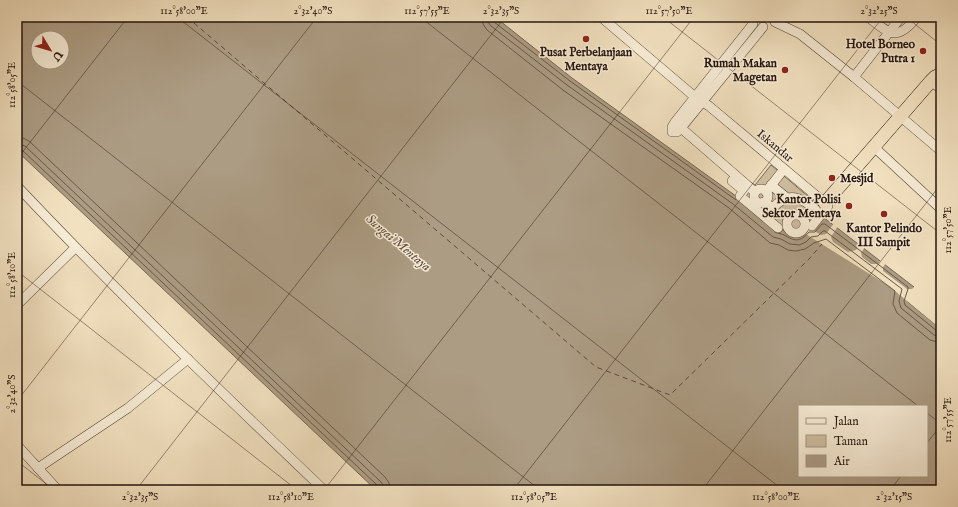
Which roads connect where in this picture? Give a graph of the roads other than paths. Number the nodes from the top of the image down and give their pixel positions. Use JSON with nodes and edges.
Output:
{"nodes":[{"id":1,"x":601,"y":17,"type":"edge"},
{"id":2,"x":609,"y":17,"type":"edge"},
{"id":3,"x":868,"y":17,"type":"edge"},
{"id":4,"x":901,"y":17,"type":"edge"},
{"id":5,"x":917,"y":17,"type":"edge"},
{"id":6,"x":751,"y":20,"type":"edge"},
{"id":7,"x":774,"y":20,"type":"edge"},
{"id":8,"x":763,"y":27,"type":"junction"},
{"id":9,"x":891,"y":32,"type":"junction"},
{"id":10,"x":941,"y":64,"type":"edge"},
{"id":11,"x":854,"y":77,"type":"junction"},
{"id":12,"x":937,"y":80,"type":"edge"},
{"id":13,"x":702,"y":100,"type":"junction"},
{"id":14,"x":901,"y":116,"type":"junction"},
{"id":15,"x":874,"y":147,"type":"junction"},
{"id":16,"x":941,"y":151,"type":"edge"},
{"id":17,"x":784,"y":169,"type":"junction"},
{"id":18,"x":736,"y":176,"type":"junction"},
{"id":19,"x":17,"y":186,"type":"edge"},
{"id":20,"x":769,"y":188,"type":"junction"},
{"id":21,"x":755,"y":192,"type":"junction"},
{"id":22,"x":790,"y":198,"type":"junction"},
{"id":23,"x":764,"y":202,"type":"junction"},
{"id":24,"x":827,"y":205,"type":"junction"},
{"id":25,"x":941,"y":209,"type":"edge"},
{"id":26,"x":796,"y":214,"type":"dead end"},
{"id":27,"x":811,"y":215,"type":"dead end"},
{"id":28,"x":812,"y":226,"type":"dead end"},
{"id":29,"x":778,"y":228,"type":"dead end"},
{"id":30,"x":75,"y":248,"type":"junction"},
{"id":31,"x":17,"y":305,"type":"edge"},
{"id":32,"x":188,"y":360,"type":"junction"},
{"id":33,"x":17,"y":445,"type":"edge"},
{"id":34,"x":38,"y":468,"type":"junction"},
{"id":35,"x":58,"y":490,"type":"edge"},
{"id":36,"x":324,"y":490,"type":"edge"}],
"edges":[{"from":1,"to":13,"type":"street","name":"Iskandar"},
{"from":2,"to":13,"type":"street","name":"Iskandar"},
{"from":3,"to":9,"type":"street"},
{"from":4,"to":9,"type":"street"},
{"from":5,"to":9,"type":"street"},
{"from":6,"to":8,"type":"street"},
{"from":6,"to":13,"type":"street"},
{"from":7,"to":8,"type":"street"},
{"from":7,"to":11,"type":"street"},
{"from":8,"to":13,"type":"street"},
{"from":9,"to":11,"type":"street"},
{"from":10,"to":12,"type":"highway"},
{"from":11,"to":14,"type":"street"},
{"from":12,"to":14,"type":"highway"},
{"from":13,"to":17,"type":"street","name":"Iskandar"},
{"from":13,"to":18,"type":"street"},
{"from":14,"to":15,"type":"highway"},
{"from":14,"to":16,"type":"street"},
{"from":15,"to":24,"type":"highway"},
{"from":15,"to":25,"type":"street"},
{"from":17,"to":20,"type":"street"},
{"from":17,"to":24,"type":"street","name":"Iskandar"},
{"from":18,"to":21,"type":"street"},
{"from":18,"to":29,"type":"street"},
{"from":19,"to":30,"type":"street"},
{"from":20,"to":21,"type":"street"},
{"from":20,"to":22,"type":"street"},
{"from":20,"to":23,"type":"street"},
{"from":21,"to":23,"type":"street"},
{"from":22,"to":23,"type":"street"},
{"from":22,"to":26,"type":"street"},
{"from":22,"to":27,"type":"street"},
{"from":24,"to":28,"type":"street"},
{"from":30,"to":31,"type":"street"},
{"from":30,"to":32,"type":"street"},
{"from":32,"to":34,"type":"street"},
{"from":32,"to":36,"type":"street"},
{"from":33,"to":34,"type":"street"},
{"from":34,"to":35,"type":"street"}]}
